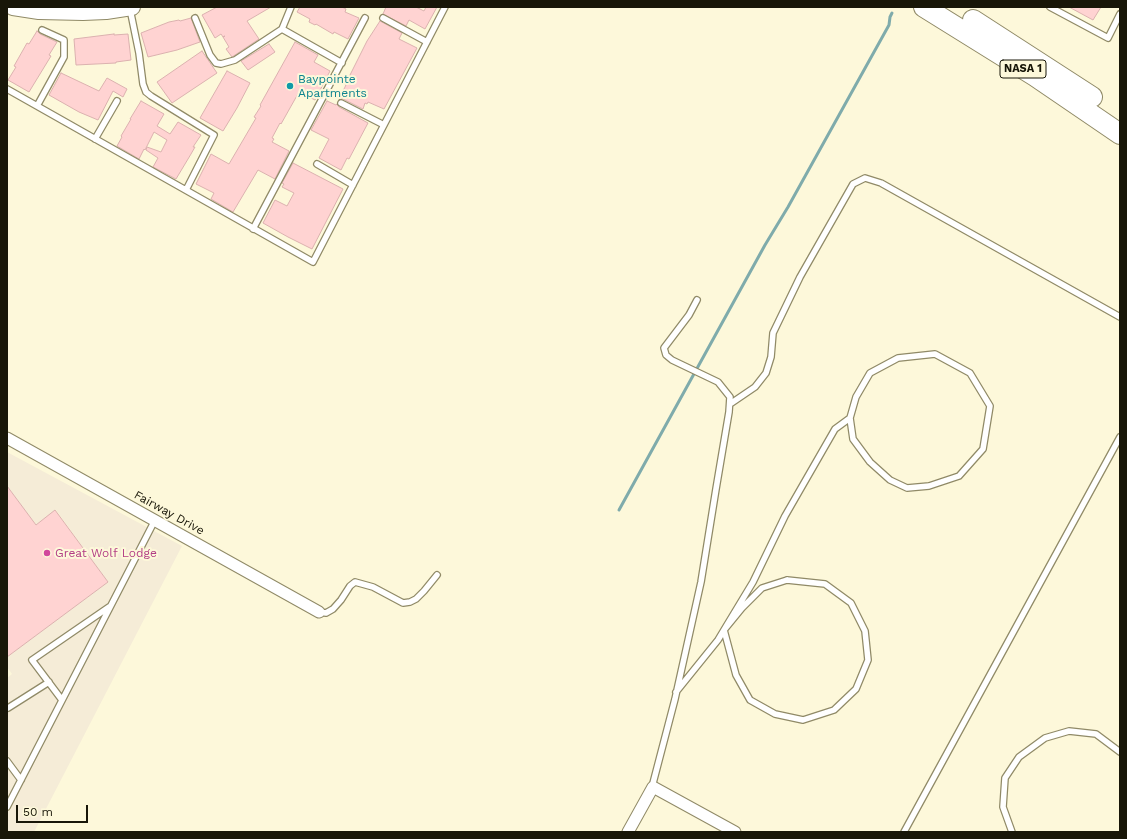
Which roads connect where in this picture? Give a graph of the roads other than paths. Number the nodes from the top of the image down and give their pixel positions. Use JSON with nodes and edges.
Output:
{"nodes":[{"id":1,"x":12,"y":7,"type":"edge"},
{"id":2,"x":130,"y":7,"type":"edge"},
{"id":3,"x":291,"y":7,"type":"edge"},
{"id":4,"x":445,"y":7,"type":"edge"},
{"id":5,"x":924,"y":7,"type":"edge"},
{"id":6,"x":951,"y":7,"type":"edge"},
{"id":7,"x":1050,"y":7,"type":"edge"},
{"id":8,"x":1120,"y":14,"type":"edge"},
{"id":9,"x":195,"y":18,"type":"dead end"},
{"id":10,"x":365,"y":18,"type":"dead end"},
{"id":11,"x":383,"y":18,"type":"dead end"},
{"id":12,"x":282,"y":29,"type":"junction"},
{"id":13,"x":42,"y":30,"type":"dead end"},
{"id":14,"x":427,"y":42,"type":"junction"},
{"id":15,"x":342,"y":63,"type":"junction"},
{"id":16,"x":7,"y":89,"type":"edge"},
{"id":17,"x":116,"y":101,"type":"dead end"},
{"id":18,"x":341,"y":103,"type":"dead end"},
{"id":19,"x":37,"y":106,"type":"junction"},
{"id":20,"x":1120,"y":117,"type":"edge"},
{"id":21,"x":384,"y":125,"type":"junction"},
{"id":22,"x":1120,"y":134,"type":"edge"},
{"id":23,"x":95,"y":139,"type":"junction"},
{"id":24,"x":316,"y":164,"type":"dead end"},
{"id":25,"x":353,"y":185,"type":"junction"},
{"id":26,"x":186,"y":190,"type":"junction"},
{"id":27,"x":253,"y":228,"type":"junction"},
{"id":28,"x":698,"y":300,"type":"dead end"},
{"id":29,"x":1120,"y":317,"type":"edge"},
{"id":30,"x":730,"y":404,"type":"junction"},
{"id":31,"x":850,"y":418,"type":"junction"},
{"id":32,"x":1120,"y":437,"type":"edge"},
{"id":33,"x":7,"y":438,"type":"edge"},
{"id":34,"x":155,"y":520,"type":"junction"},
{"id":35,"x":437,"y":575,"type":"dead end"},
{"id":36,"x":111,"y":606,"type":"junction"},
{"id":37,"x":319,"y":612,"type":"joint"},
{"id":38,"x":724,"y":630,"type":"junction"},
{"id":39,"x":48,"y":682,"type":"junction"},
{"id":40,"x":676,"y":692,"type":"junction"},
{"id":41,"x":62,"y":700,"type":"junction"},
{"id":42,"x":8,"y":708,"type":"dead end"},
{"id":43,"x":1120,"y":752,"type":"edge"},
{"id":44,"x":7,"y":761,"type":"edge"},
{"id":45,"x":21,"y":780,"type":"junction"},
{"id":46,"x":653,"y":788,"type":"junction"},
{"id":47,"x":7,"y":807,"type":"edge"},
{"id":48,"x":628,"y":832,"type":"edge"},
{"id":49,"x":735,"y":832,"type":"edge"},
{"id":50,"x":904,"y":832,"type":"edge"},
{"id":51,"x":1012,"y":832,"type":"edge"}],
"edges":[{"from":1,"to":2,"type":"street"},
{"from":2,"to":26,"type":"lane"},
{"from":3,"to":12,"type":"lane"},
{"from":4,"to":14,"type":"lane"},
{"from":5,"to":22,"type":"highway","number":"NASA 1"},
{"from":6,"to":20,"type":"highway","number":"NASA 1"},
{"from":7,"to":8,"type":"lane"},
{"from":9,"to":12,"type":"lane"},
{"from":10,"to":15,"type":"lane"},
{"from":11,"to":14,"type":"lane"},
{"from":12,"to":15,"type":"lane"},
{"from":13,"to":19,"type":"lane"},
{"from":14,"to":21,"type":"lane"},
{"from":15,"to":27,"type":"lane"},
{"from":16,"to":19,"type":"lane"},
{"from":17,"to":23,"type":"lane"},
{"from":18,"to":21,"type":"lane"},
{"from":19,"to":23,"type":"lane"},
{"from":21,"to":25,"type":"lane"},
{"from":23,"to":26,"type":"lane"},
{"from":24,"to":25,"type":"lane"},
{"from":25,"to":27,"type":"lane"},
{"from":26,"to":27,"type":"lane"},
{"from":28,"to":30,"type":"lane"},
{"from":29,"to":30,"type":"lane"},
{"from":30,"to":40,"type":"lane"},
{"from":31,"to":31,"type":"lane"},
{"from":31,"to":38,"type":"lane"},
{"from":32,"to":50,"type":"lane"},
{"from":33,"to":34,"type":"street","name":"Fairway Drive"},
{"from":34,"to":36,"type":"lane"},
{"from":34,"to":37,"type":"street","name":"Fairway Drive"},
{"from":35,"to":37,"type":"lane"},
{"from":36,"to":39,"type":"lane"},
{"from":36,"to":41,"type":"lane"},
{"from":38,"to":38,"type":"lane"},
{"from":38,"to":40,"type":"lane"},
{"from":39,"to":41,"type":"lane"},
{"from":39,"to":42,"type":"lane"},
{"from":40,"to":46,"type":"lane"},
{"from":41,"to":45,"type":"lane"},
{"from":43,"to":51,"type":"lane"},
{"from":44,"to":45,"type":"lane"},
{"from":45,"to":47,"type":"lane"},
{"from":46,"to":48,"type":"street"},
{"from":46,"to":49,"type":"street"}]}
